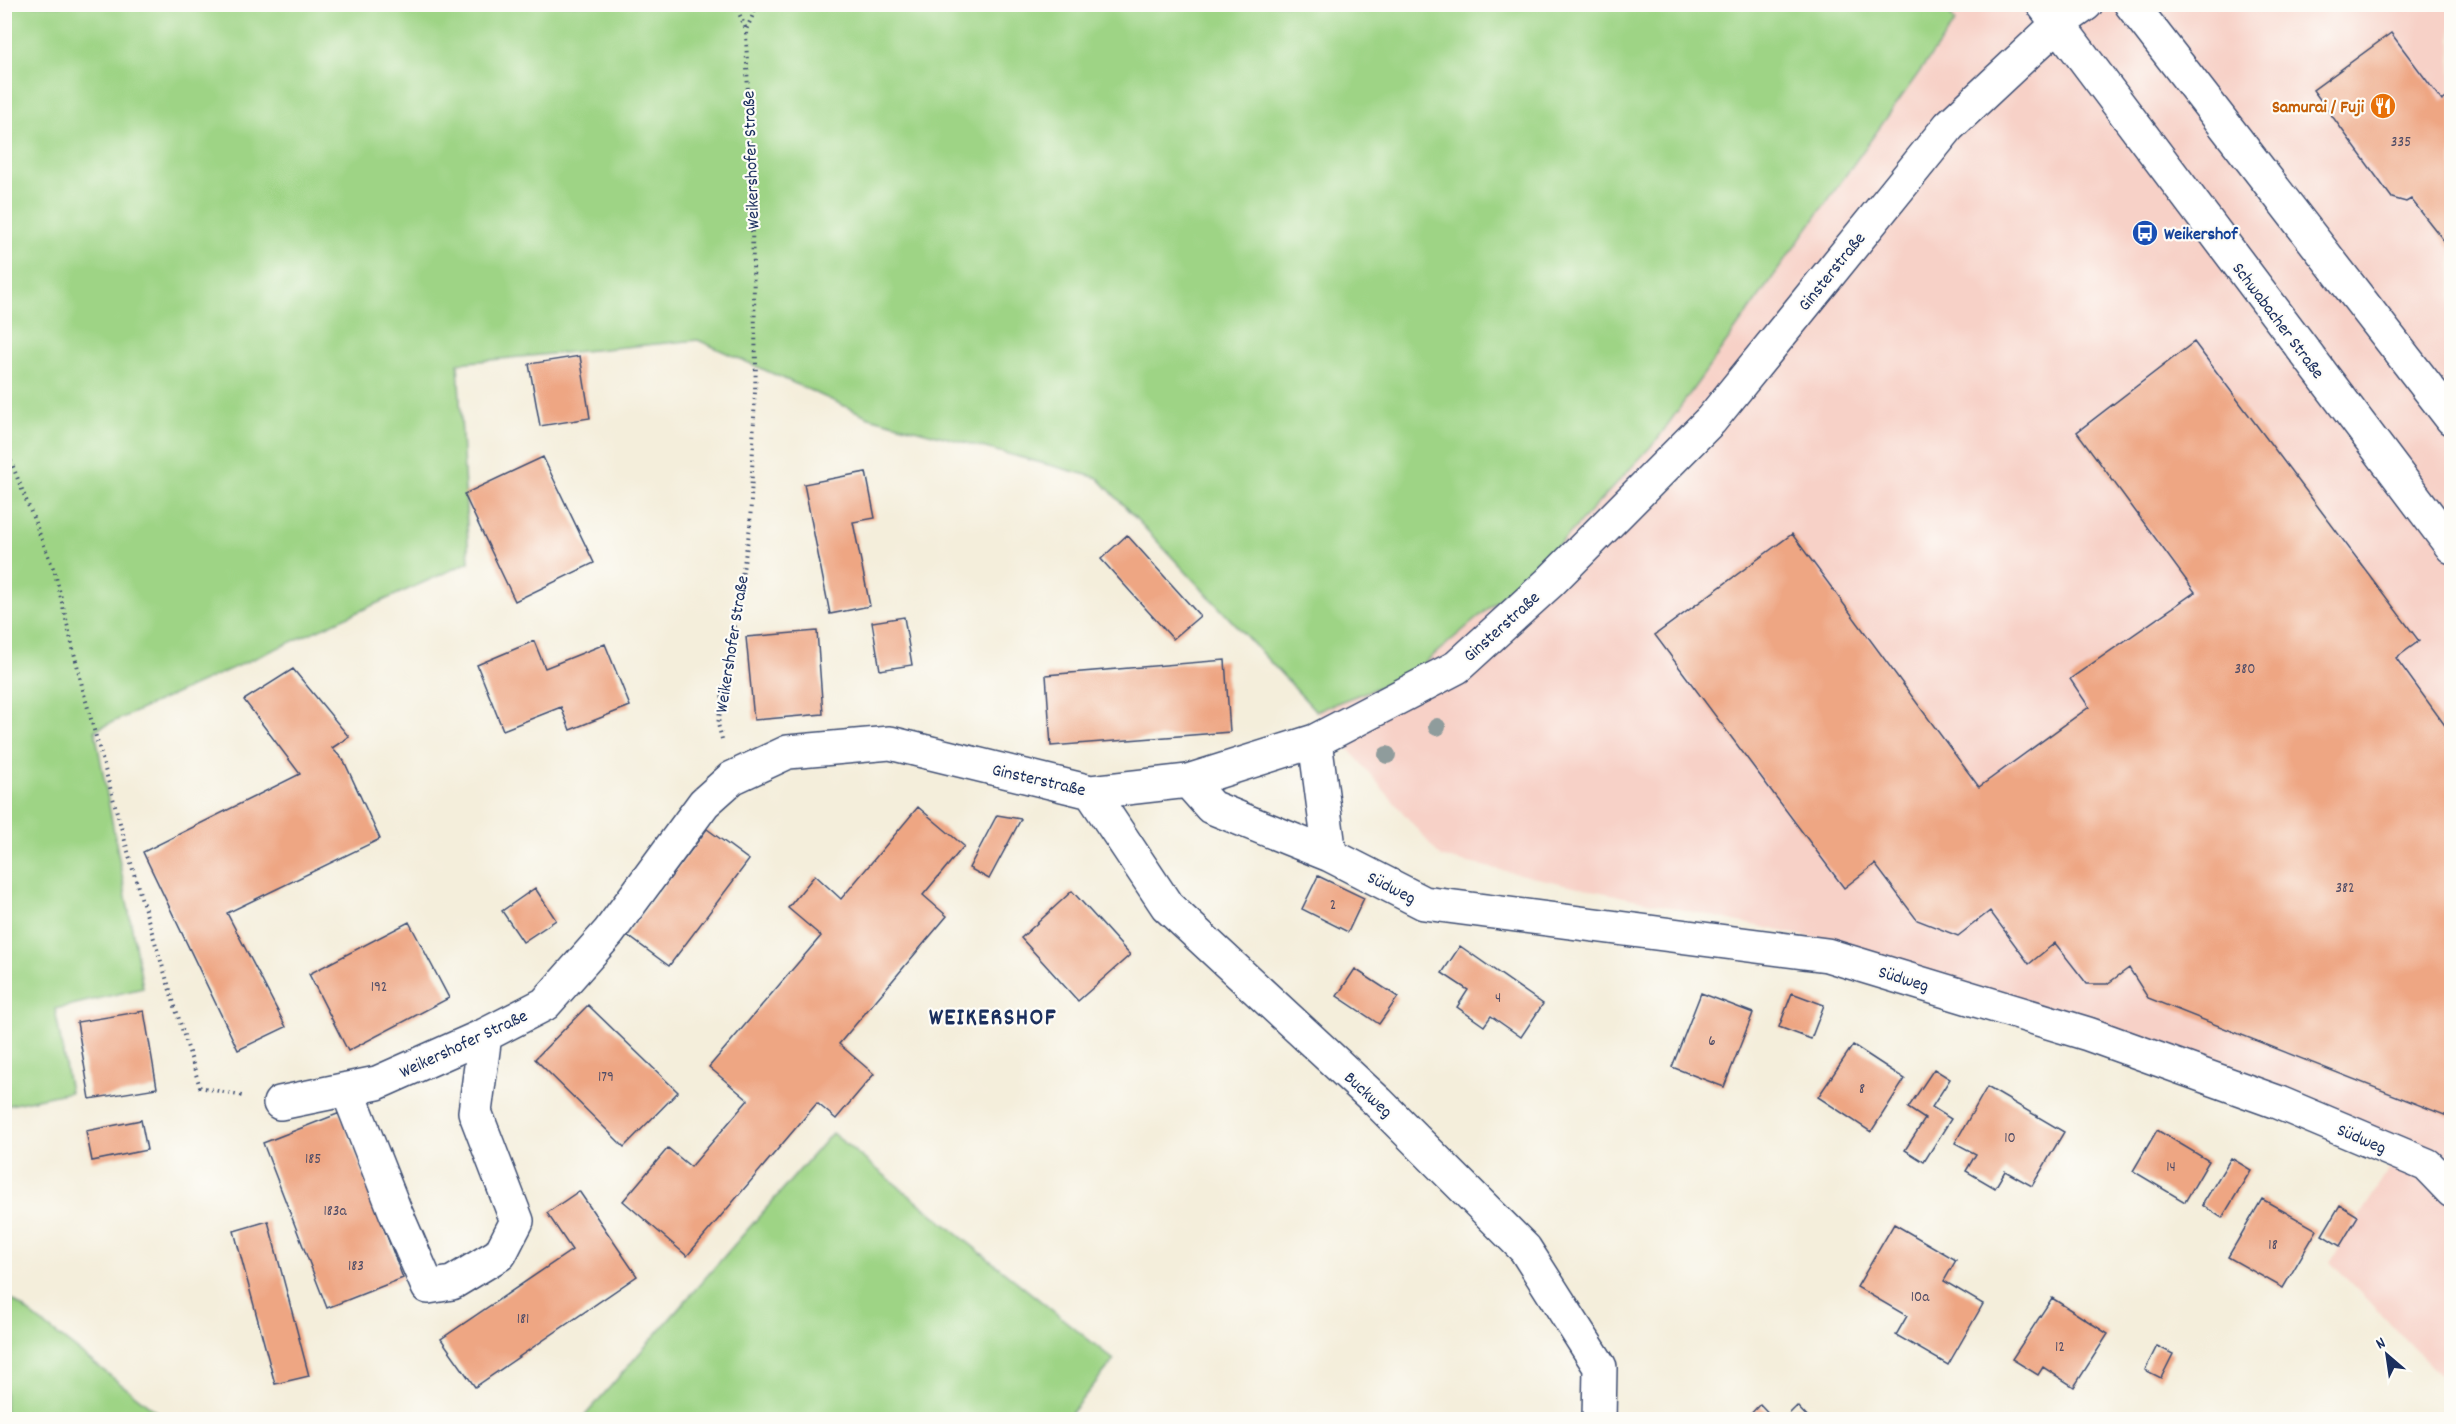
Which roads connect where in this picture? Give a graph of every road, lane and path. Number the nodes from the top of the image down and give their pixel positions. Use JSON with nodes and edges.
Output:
{"nodes":[{"id":1,"x":735,"y":4,"type":"edge"},
{"id":2,"x":758,"y":4,"type":"edge"},
{"id":3,"x":2086,"y":4,"type":"edge"},
{"id":4,"x":2131,"y":4,"type":"edge"},
{"id":5,"x":2050,"y":14,"type":"edge"},
{"id":6,"x":746,"y":30,"type":"junction"},
{"id":7,"x":2451,"y":419,"type":"edge"},
{"id":8,"x":4,"y":444,"type":"edge"},
{"id":9,"x":2451,"y":547,"type":"edge"},
{"id":10,"x":1315,"y":741,"type":"junction"},
{"id":11,"x":732,"y":778,"type":"junction"},
{"id":12,"x":1188,"y":781,"type":"junction"},
{"id":13,"x":1091,"y":792,"type":"junction"},
{"id":14,"x":1330,"y":855,"type":"junction"},
{"id":15,"x":485,"y":1035,"type":"junction"},
{"id":16,"x":347,"y":1089,"type":"junction"},
{"id":17,"x":280,"y":1104,"type":"joint"},
{"id":18,"x":2451,"y":1191,"type":"edge"},
{"id":19,"x":1599,"y":1419,"type":"edge"}],
"edges":[{"from":1,"to":6,"type":"path"},
{"from":2,"to":6,"type":"path","name":"Weikershofer Straße"},
{"from":3,"to":5,"type":"street","name":"Ginsterstraße"},
{"from":4,"to":7,"type":"street"},
{"from":5,"to":9,"type":"street","name":"Schwabacher Straße"},
{"from":5,"to":10,"type":"street","name":"Ginsterstraße"},
{"from":6,"to":11,"type":"path","name":"Weikershofer Straße"},
{"from":8,"to":17,"type":"path"},
{"from":10,"to":12,"type":"street","name":"Ginsterstraße"},
{"from":10,"to":14,"type":"street"},
{"from":11,"to":13,"type":"street","name":"Ginsterstraße"},
{"from":11,"to":15,"type":"street","name":"Weikershofer Straße"},
{"from":12,"to":13,"type":"street","name":"Ginsterstraße"},
{"from":12,"to":14,"type":"street","name":"Südweg"},
{"from":13,"to":19,"type":"street","name":"Buckweg"},
{"from":14,"to":18,"type":"street","name":"Südweg"},
{"from":15,"to":16,"type":"street","name":"Weikershofer Straße"},
{"from":15,"to":16,"type":"street"},
{"from":16,"to":17,"type":"street","name":"Weikershofer Straße"}]}
